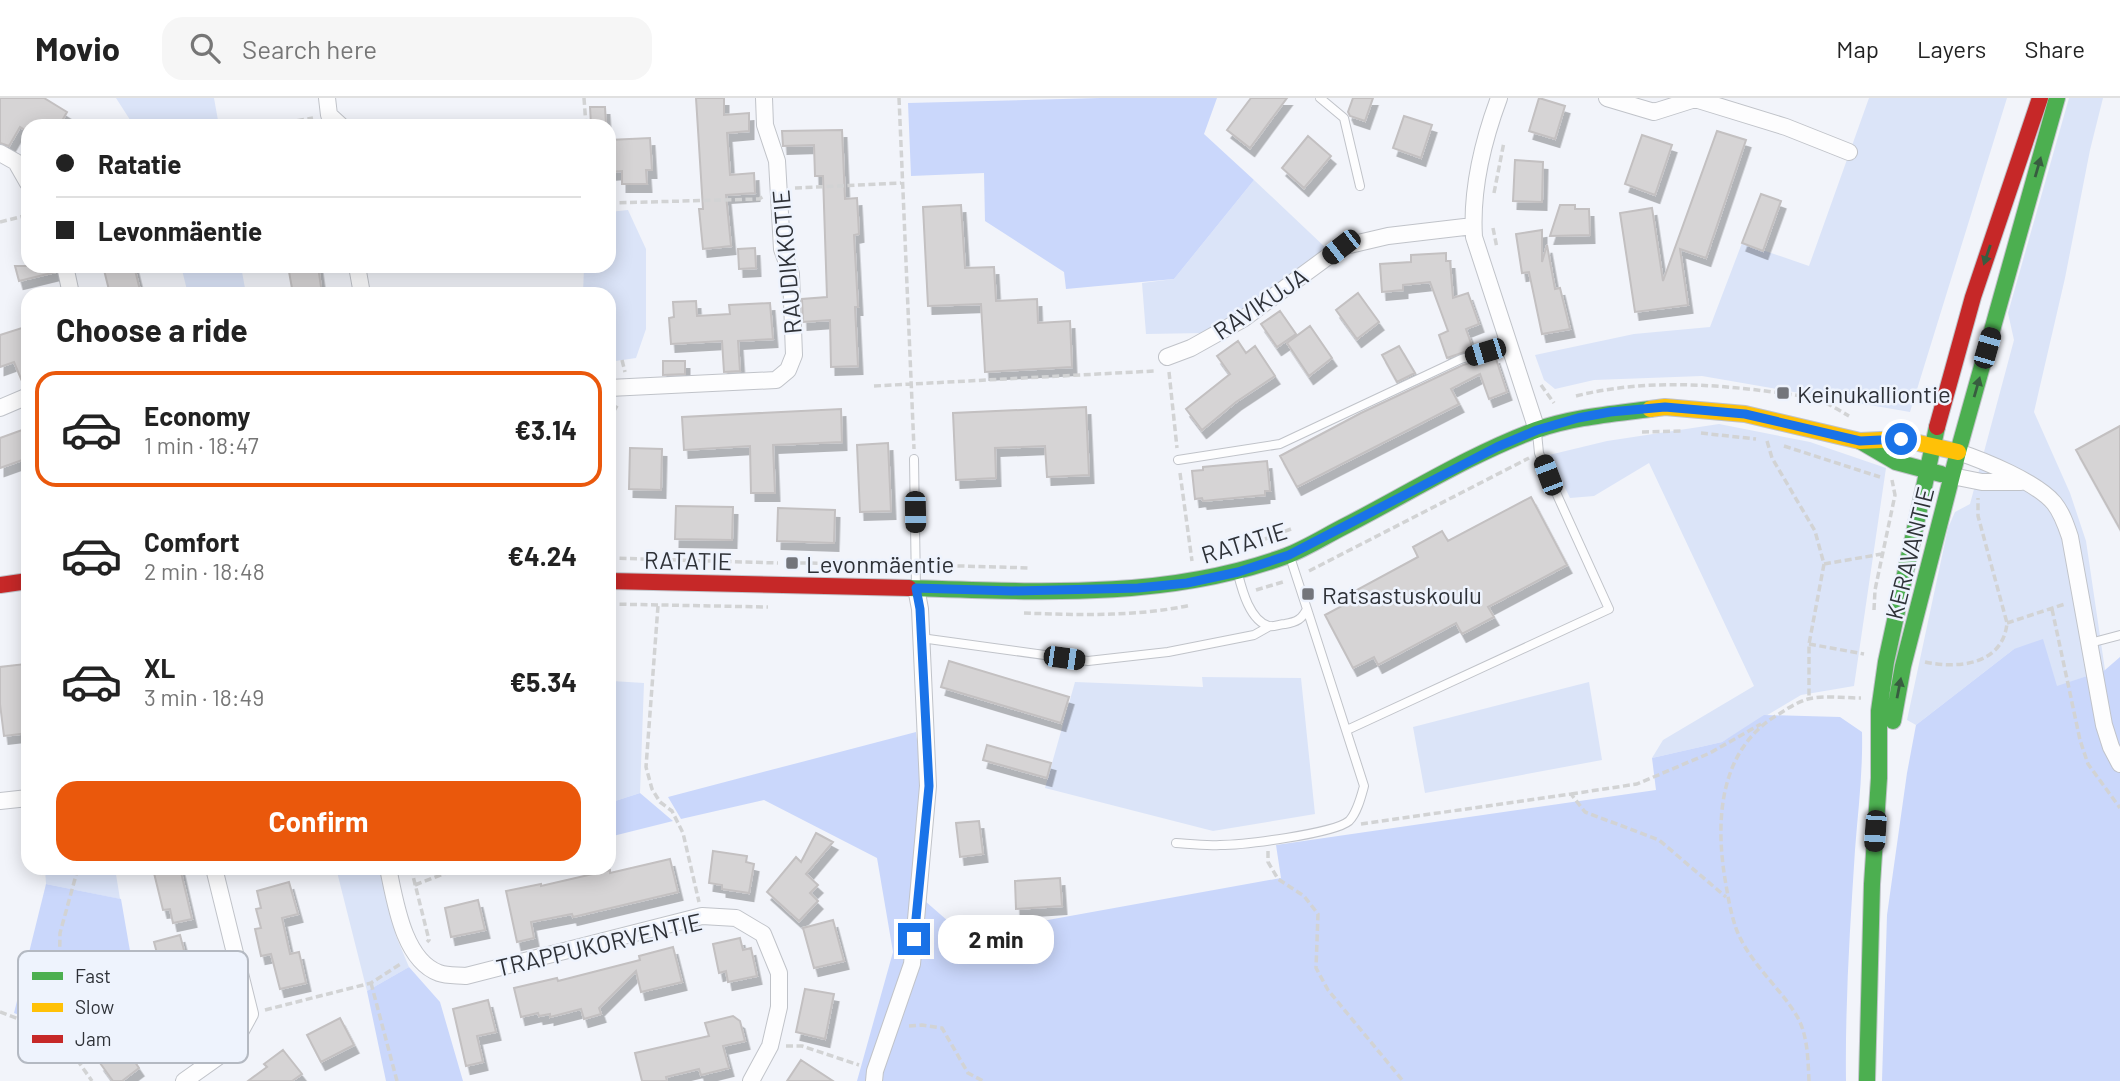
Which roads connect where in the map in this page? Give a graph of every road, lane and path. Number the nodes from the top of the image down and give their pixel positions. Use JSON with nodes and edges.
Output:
{"nodes":[{"id":1,"x":327,"y":98,"type":"edge"},
{"id":2,"x":584,"y":98,"type":"edge"},
{"id":3,"x":764,"y":98,"type":"edge"},
{"id":4,"x":899,"y":98,"type":"edge"},
{"id":5,"x":1320,"y":98,"type":"edge"},
{"id":6,"x":1499,"y":98,"type":"edge"},
{"id":7,"x":1607,"y":98,"type":"edge"},
{"id":8,"x":2040,"y":98,"type":"edge"},
{"id":9,"x":2057,"y":98,"type":"edge"},
{"id":10,"x":335,"y":119,"type":"edge"},
{"id":11,"x":586,"y":119,"type":"edge"},
{"id":12,"x":1506,"y":135,"type":"dead end"},
{"id":13,"x":1849,"y":152,"type":"dead end"},
{"id":14,"x":0,"y":153,"type":"edge"},
{"id":15,"x":21,"y":171,"type":"edge"},
{"id":16,"x":901,"y":183,"type":"junction"},
{"id":17,"x":1360,"y":186,"type":"dead end"},
{"id":18,"x":779,"y":189,"type":"junction"},
{"id":19,"x":1493,"y":197,"type":"dead end"},
{"id":20,"x":616,"y":203,"type":"edge"},
{"id":21,"x":21,"y":217,"type":"edge"},
{"id":22,"x":0,"y":222,"type":"edge"},
{"id":23,"x":1492,"y":222,"type":"dead end"},
{"id":24,"x":1473,"y":226,"type":"junction"},
{"id":25,"x":1500,"y":258,"type":"dead end"},
{"id":26,"x":1508,"y":345,"type":"junction"},
{"id":27,"x":1167,"y":357,"type":"dead end"},
{"id":28,"x":1154,"y":371,"type":"dead end"},
{"id":29,"x":1539,"y":383,"type":"dead end"},
{"id":30,"x":909,"y":385,"type":"junction"},
{"id":31,"x":874,"y":386,"type":"dead end"},
{"id":32,"x":616,"y":388,"type":"edge"},
{"id":33,"x":21,"y":399,"type":"edge"},
{"id":34,"x":624,"y":401,"type":"dead end"},
{"id":35,"x":1554,"y":403,"type":"dead end"},
{"id":36,"x":616,"y":407,"type":"edge"},
{"id":37,"x":0,"y":408,"type":"edge"},
{"id":38,"x":1537,"y":430,"type":"junction"},
{"id":39,"x":1686,"y":431,"type":"dead end"},
{"id":40,"x":1638,"y":432,"type":"dead end"},
{"id":41,"x":1700,"y":432,"type":"dead end"},
{"id":42,"x":1767,"y":441,"type":"junction"},
{"id":43,"x":1860,"y":441,"type":"junction"},
{"id":44,"x":1932,"y":446,"type":"junction"},
{"id":45,"x":1958,"y":452,"type":"junction"},
{"id":46,"x":1539,"y":453,"type":"junction"},
{"id":47,"x":914,"y":459,"type":"joint"},
{"id":48,"x":1178,"y":460,"type":"dead end"},
{"id":49,"x":1926,"y":470,"type":"junction"},
{"id":50,"x":1952,"y":476,"type":"junction"},
{"id":51,"x":2024,"y":482,"type":"junction"},
{"id":52,"x":1978,"y":498,"type":"dead end"},
{"id":53,"x":1882,"y":554,"type":"junction"},
{"id":54,"x":1289,"y":555,"type":"junction"},
{"id":55,"x":616,"y":558,"type":"edge"},
{"id":56,"x":779,"y":563,"type":"dead end"},
{"id":57,"x":792,"y":563,"type":"dead end"},
{"id":58,"x":916,"y":564,"type":"junction"},
{"id":59,"x":1824,"y":564,"type":"junction"},
{"id":60,"x":1032,"y":568,"type":"dead end"},
{"id":61,"x":1238,"y":572,"type":"junction"},
{"id":62,"x":1307,"y":572,"type":"dead end"},
{"id":63,"x":616,"y":581,"type":"edge"},
{"id":64,"x":1286,"y":581,"type":"dead end"},
{"id":65,"x":21,"y":582,"type":"edge"},
{"id":66,"x":0,"y":585,"type":"edge"},
{"id":67,"x":916,"y":588,"type":"junction"},
{"id":68,"x":1255,"y":590,"type":"dead end"},
{"id":69,"x":2081,"y":598,"type":"junction"},
{"id":70,"x":658,"y":606,"type":"dead end"},
{"id":71,"x":1307,"y":609,"type":"junction"},
{"id":72,"x":2052,"y":609,"type":"junction"},
{"id":73,"x":1874,"y":612,"type":"dead end"},
{"id":74,"x":2007,"y":623,"type":"junction"},
{"id":75,"x":1270,"y":626,"type":"junction"},
{"id":76,"x":2120,"y":635,"type":"edge"},
{"id":77,"x":921,"y":638,"type":"junction"},
{"id":78,"x":2090,"y":643,"type":"junction"},
{"id":79,"x":1810,"y":644,"type":"junction"},
{"id":80,"x":1864,"y":654,"type":"dead end"},
{"id":81,"x":2072,"y":660,"type":"dead end"},
{"id":82,"x":1920,"y":661,"type":"dead end"},
{"id":83,"x":2063,"y":662,"type":"junction"},
{"id":84,"x":1864,"y":698,"type":"dead end"},
{"id":85,"x":1809,"y":699,"type":"junction"},
{"id":86,"x":1764,"y":723,"type":"junction"},
{"id":87,"x":1347,"y":730,"type":"junction"},
{"id":88,"x":2120,"y":764,"type":"edge"},
{"id":89,"x":1879,"y":778,"type":"junction"},
{"id":90,"x":1571,"y":794,"type":"junction"},
{"id":91,"x":21,"y":799,"type":"edge"},
{"id":92,"x":0,"y":801,"type":"edge"},
{"id":93,"x":2120,"y":808,"type":"edge"},
{"id":94,"x":1337,"y":827,"type":"junction"},
{"id":95,"x":1267,"y":840,"type":"junction"},
{"id":96,"x":1176,"y":843,"type":"dead end"},
{"id":97,"x":76,"y":875,"type":"edge"},
{"id":98,"x":216,"y":875,"type":"edge"},
{"id":99,"x":390,"y":875,"type":"edge"},
{"id":100,"x":413,"y":875,"type":"edge"},
{"id":101,"x":440,"y":875,"type":"edge"},
{"id":102,"x":415,"y":885,"type":"junction"},
{"id":103,"x":394,"y":894,"type":"junction"},
{"id":104,"x":1728,"y":898,"type":"junction"},
{"id":105,"x":702,"y":916,"type":"junction"},
{"id":106,"x":61,"y":951,"type":"edge"},
{"id":107,"x":234,"y":951,"type":"edge"},
{"id":108,"x":415,"y":955,"type":"junction"},
{"id":109,"x":371,"y":983,"type":"junction"},
{"id":110,"x":248,"y":1006,"type":"edge"},
{"id":111,"x":0,"y":1012,"type":"edge"},
{"id":112,"x":250,"y":1014,"type":"junction"},
{"id":113,"x":248,"y":1018,"type":"edge"},
{"id":114,"x":18,"y":1019,"type":"edge"},
{"id":115,"x":890,"y":1027,"type":"junction"},
{"id":116,"x":770,"y":1045,"type":"junction"},
{"id":117,"x":79,"y":1063,"type":"edge"},
{"id":118,"x":209,"y":1063,"type":"edge"},
{"id":119,"x":875,"y":1076,"type":"edge"},
{"id":120,"x":92,"y":1081,"type":"edge"},
{"id":121,"x":184,"y":1081,"type":"edge"},
{"id":122,"x":397,"y":1081,"type":"edge"},
{"id":123,"x":751,"y":1081,"type":"edge"},
{"id":124,"x":983,"y":1081,"type":"edge"},
{"id":125,"x":1403,"y":1081,"type":"edge"},
{"id":126,"x":1809,"y":1081,"type":"edge"},
{"id":127,"x":1867,"y":1081,"type":"edge"}],
"edges":[{"from":1,"to":10,"type":"street"},
{"from":2,"to":11,"type":"path"},
{"from":3,"to":18,"type":"street","name":"RAUDIKKOTIE"},
{"from":4,"to":16,"type":"path"},
{"from":5,"to":17,"type":"lane"},
{"from":6,"to":24,"type":"street"},
{"from":7,"to":13,"type":"street"},
{"from":8,"to":44,"type":"main road","name":"KERAVANTIE","one_way":true},
{"from":45,"to":9,"type":"main road","name":"KERAVANTIE","one_way":true},
{"from":12,"to":19,"type":"path"},
{"from":14,"to":15,"type":"street"},
{"from":16,"to":18,"type":"path"},
{"from":16,"to":30,"type":"path"},
{"from":18,"to":20,"type":"path"},
{"from":18,"to":32,"type":"street","name":"RAUDIKKOTIE"},
{"from":21,"to":22,"type":"path"},
{"from":23,"to":25,"type":"path"},
{"from":24,"to":26,"type":"street"},
{"from":24,"to":27,"type":"street","name":"RAVIKUJA"},
{"from":26,"to":38,"type":"street"},
{"from":26,"to":48,"type":"lane"},
{"from":28,"to":30,"type":"path"},
{"from":29,"to":35,"type":"path"},
{"from":30,"to":31,"type":"path"},
{"from":30,"to":47,"type":"path"},
{"from":33,"to":37,"type":"street"},
{"from":34,"to":36,"type":"path"},
{"from":38,"to":43,"type":"main road","name":"RATATIE"},
{"from":38,"to":46,"type":"lane"},
{"from":38,"to":54,"type":"main road","name":"RATATIE"},
{"from":39,"to":40,"type":"path"},
{"from":41,"to":42,"type":"path"},
{"from":42,"to":53,"type":"path"},
{"from":42,"to":59,"type":"path"},
{"from":43,"to":44,"type":"main road","name":"RATATIE"},
{"from":43,"to":49,"type":"main road","name":"RATATIE"},
{"from":44,"to":45,"type":"main road","name":"RATATIE"},
{"from":44,"to":49,"type":"main road","name":"KERAVANTIE"},
{"from":45,"to":50,"type":"main road","name":"KERAVANTIE"},
{"from":45,"to":51,"type":"street"},
{"from":46,"to":62,"type":"path"},
{"from":46,"to":87,"type":"lane"},
{"from":47,"to":58,"type":"lane"},
{"from":49,"to":50,"type":"main road","name":"RATATIE"},
{"from":49,"to":89,"type":"main road","name":"KERAVANTIE"},
{"from":50,"to":51,"type":"street"},
{"from":89,"to":50,"type":"main road","name":"KERAVANTIE","one_way":true},
{"from":51,"to":69,"type":"street"},
{"from":52,"to":74,"type":"path"},
{"from":53,"to":59,"type":"path"},
{"from":53,"to":73,"type":"path"},
{"from":54,"to":61,"type":"main road","name":"RATATIE"},
{"from":54,"to":71,"type":"lane"},
{"from":55,"to":56,"type":"path"},
{"from":57,"to":58,"type":"path"},
{"from":58,"to":60,"type":"path"},
{"from":58,"to":67,"type":"lane"},
{"from":59,"to":79,"type":"path"},
{"from":61,"to":67,"type":"main road","name":"RATATIE"},
{"from":61,"to":75,"type":"lane"},
{"from":63,"to":67,"type":"main road","name":"RATATIE"},
{"from":64,"to":68,"type":"path"},
{"from":65,"to":66,"type":"main road"},
{"from":67,"to":77,"type":"street"},
{"from":69,"to":72,"type":"path"},
{"from":69,"to":78,"type":"street"},
{"from":70,"to":105,"type":"path"},
{"from":71,"to":75,"type":"lane"},
{"from":71,"to":87,"type":"lane"},
{"from":72,"to":74,"type":"path"},
{"from":72,"to":83,"type":"path"},
{"from":74,"to":82,"type":"path"},
{"from":75,"to":77,"type":"lane"},
{"from":76,"to":78,"type":"lane"},
{"from":77,"to":115,"type":"street"},
{"from":78,"to":88,"type":"street"},
{"from":79,"to":80,"type":"path"},
{"from":79,"to":85,"type":"path"},
{"from":81,"to":83,"type":"path"},
{"from":83,"to":93,"type":"path"},
{"from":84,"to":85,"type":"path"},
{"from":85,"to":86,"type":"path"},
{"from":86,"to":90,"type":"path"},
{"from":86,"to":104,"type":"path"},
{"from":87,"to":94,"type":"lane"},
{"from":89,"to":127,"type":"main road","name":"KERAVANTIE"},
{"from":90,"to":94,"type":"path"},
{"from":90,"to":104,"type":"path"},
{"from":91,"to":92,"type":"street"},
{"from":94,"to":95,"type":"lane"},
{"from":95,"to":96,"type":"lane"},
{"from":95,"to":125,"type":"path"},
{"from":97,"to":106,"type":"path"},
{"from":98,"to":107,"type":"street"},
{"from":99,"to":103,"type":"street"},
{"from":100,"to":102,"type":"path"},
{"from":101,"to":102,"type":"path"},
{"from":102,"to":103,"type":"path"},
{"from":102,"to":108,"type":"path"},
{"from":103,"to":108,"type":"street"},
{"from":104,"to":126,"type":"path"},
{"from":105,"to":108,"type":"street","name":"TRAPPUKORVENTIE"},
{"from":105,"to":116,"type":"street","name":"TRAPPUKORVENTIE"},
{"from":108,"to":109,"type":"path"},
{"from":109,"to":112,"type":"path"},
{"from":109,"to":122,"type":"path"},
{"from":110,"to":112,"type":"street"},
{"from":111,"to":114,"type":"path"},
{"from":112,"to":113,"type":"street"},
{"from":115,"to":119,"type":"street"},
{"from":115,"to":124,"type":"path"},
{"from":116,"to":119,"type":"path"},
{"from":116,"to":123,"type":"street","name":"TRAPPUKORVENTIE"},
{"from":117,"to":120,"type":"path"},
{"from":118,"to":121,"type":"street"}]}
